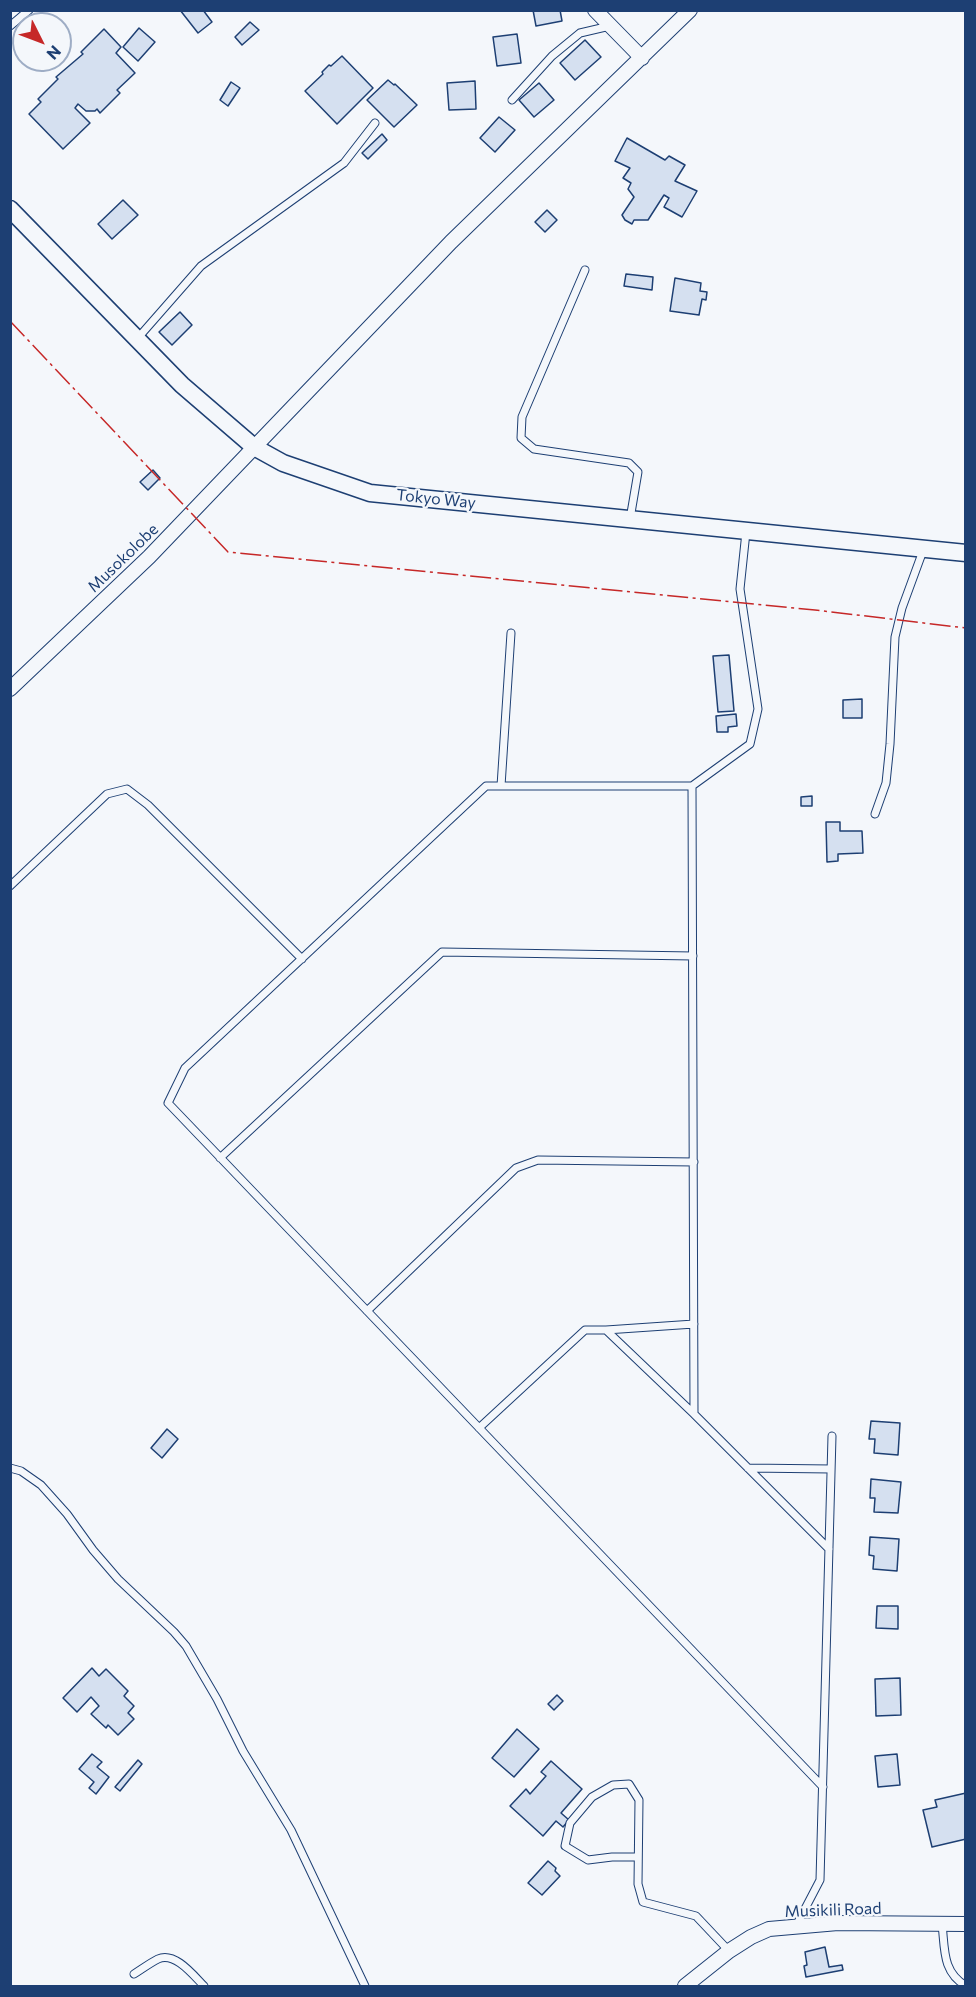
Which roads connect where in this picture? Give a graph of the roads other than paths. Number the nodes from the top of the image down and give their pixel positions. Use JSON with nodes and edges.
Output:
{"nodes":[{"id":1,"x":29,"y":10,"type":"edge"},
{"id":2,"x":595,"y":10,"type":"edge"},
{"id":3,"x":690,"y":10,"type":"edge"},
{"id":4,"x":610,"y":26,"type":"junction"},
{"id":5,"x":10,"y":27,"type":"edge"},
{"id":6,"x":642,"y":58,"type":"junction"},
{"id":7,"x":512,"y":100,"type":"dead end"},
{"id":8,"x":375,"y":123,"type":"dead end"},
{"id":9,"x":10,"y":209,"type":"edge"},
{"id":10,"x":585,"y":270,"type":"dead end"},
{"id":11,"x":137,"y":339,"type":"junction"},
{"id":12,"x":254,"y":447,"type":"junction"},
{"id":13,"x":630,"y":519,"type":"junction"},
{"id":14,"x":746,"y":531,"type":"junction"},
{"id":15,"x":924,"y":548,"type":"junction"},
{"id":16,"x":966,"y":553,"type":"edge"},
{"id":17,"x":511,"y":633,"type":"dead end"},
{"id":18,"x":10,"y":689,"type":"edge"},
{"id":19,"x":501,"y":786,"type":"junction"},
{"id":20,"x":692,"y":786,"type":"junction"},
{"id":21,"x":875,"y":814,"type":"dead end"},
{"id":22,"x":10,"y":886,"type":"edge"},
{"id":23,"x":693,"y":956,"type":"junction"},
{"id":24,"x":302,"y":959,"type":"junction"},
{"id":25,"x":220,"y":1158,"type":"junction"},
{"id":26,"x":694,"y":1162,"type":"junction"},
{"id":27,"x":367,"y":1311,"type":"junction"},
{"id":28,"x":694,"y":1324,"type":"junction"},
{"id":29,"x":606,"y":1330,"type":"junction"},
{"id":30,"x":694,"y":1414,"type":"junction"},
{"id":31,"x":479,"y":1428,"type":"junction"},
{"id":32,"x":832,"y":1436,"type":"dead end"},
{"id":33,"x":10,"y":1468,"type":"edge"},
{"id":34,"x":748,"y":1468,"type":"junction"},
{"id":35,"x":831,"y":1469,"type":"junction"},
{"id":36,"x":829,"y":1549,"type":"junction"},
{"id":37,"x":823,"y":1787,"type":"junction"},
{"id":38,"x":639,"y":1857,"type":"junction"},
{"id":39,"x":942,"y":1924,"type":"junction"},
{"id":40,"x":966,"y":1924,"type":"edge"},
{"id":41,"x":796,"y":1926,"type":"junction"},
{"id":42,"x":729,"y":1951,"type":"junction"},
{"id":43,"x":134,"y":1974,"type":"dead end"},
{"id":44,"x":204,"y":1986,"type":"edge"},
{"id":45,"x":365,"y":1986,"type":"edge"},
{"id":46,"x":685,"y":1986,"type":"edge"},
{"id":47,"x":966,"y":1986,"type":"edge"}],
"edges":[{"from":1,"to":5,"type":"lane"},
{"from":2,"to":4,"type":"street"},
{"from":3,"to":6,"type":"street","name":"Musokolobe"},
{"from":4,"to":6,"type":"street"},
{"from":4,"to":7,"type":"lane"},
{"from":6,"to":12,"type":"street","name":"Musokolobe"},
{"from":8,"to":11,"type":"lane"},
{"from":9,"to":11,"type":"street","name":"Tokyo Way"},
{"from":10,"to":13,"type":"lane"},
{"from":11,"to":12,"type":"street","name":"Tokyo Way"},
{"from":12,"to":13,"type":"street","name":"Tokyo Way"},
{"from":12,"to":18,"type":"street","name":"Musokolobe"},
{"from":13,"to":14,"type":"street","name":"Tokyo Way"},
{"from":14,"to":15,"type":"street","name":"Tokyo Way"},
{"from":14,"to":20,"type":"lane"},
{"from":15,"to":16,"type":"street","name":"Tokyo Way"},
{"from":15,"to":21,"type":"lane"},
{"from":17,"to":19,"type":"lane"},
{"from":19,"to":20,"type":"lane"},
{"from":19,"to":24,"type":"lane"},
{"from":20,"to":23,"type":"lane"},
{"from":22,"to":24,"type":"lane"},
{"from":23,"to":25,"type":"lane"},
{"from":23,"to":26,"type":"lane"},
{"from":24,"to":25,"type":"lane"},
{"from":25,"to":27,"type":"lane"},
{"from":26,"to":27,"type":"lane"},
{"from":26,"to":28,"type":"lane"},
{"from":27,"to":31,"type":"lane"},
{"from":28,"to":29,"type":"lane"},
{"from":28,"to":30,"type":"lane"},
{"from":29,"to":30,"type":"lane"},
{"from":29,"to":31,"type":"lane"},
{"from":30,"to":34,"type":"lane"},
{"from":31,"to":37,"type":"lane"},
{"from":32,"to":35,"type":"lane"},
{"from":33,"to":45,"type":"lane"},
{"from":34,"to":35,"type":"lane"},
{"from":34,"to":36,"type":"lane"},
{"from":35,"to":36,"type":"lane"},
{"from":36,"to":37,"type":"lane"},
{"from":37,"to":41,"type":"lane"},
{"from":38,"to":38,"type":"lane"},
{"from":38,"to":42,"type":"lane"},
{"from":39,"to":40,"type":"street","name":"Musikili Road"},
{"from":39,"to":41,"type":"street","name":"Musikili Road"},
{"from":39,"to":47,"type":"lane"},
{"from":41,"to":42,"type":"street","name":"Musikili Road"},
{"from":42,"to":46,"type":"street","name":"Musikili Road"},
{"from":43,"to":44,"type":"lane"}]}
